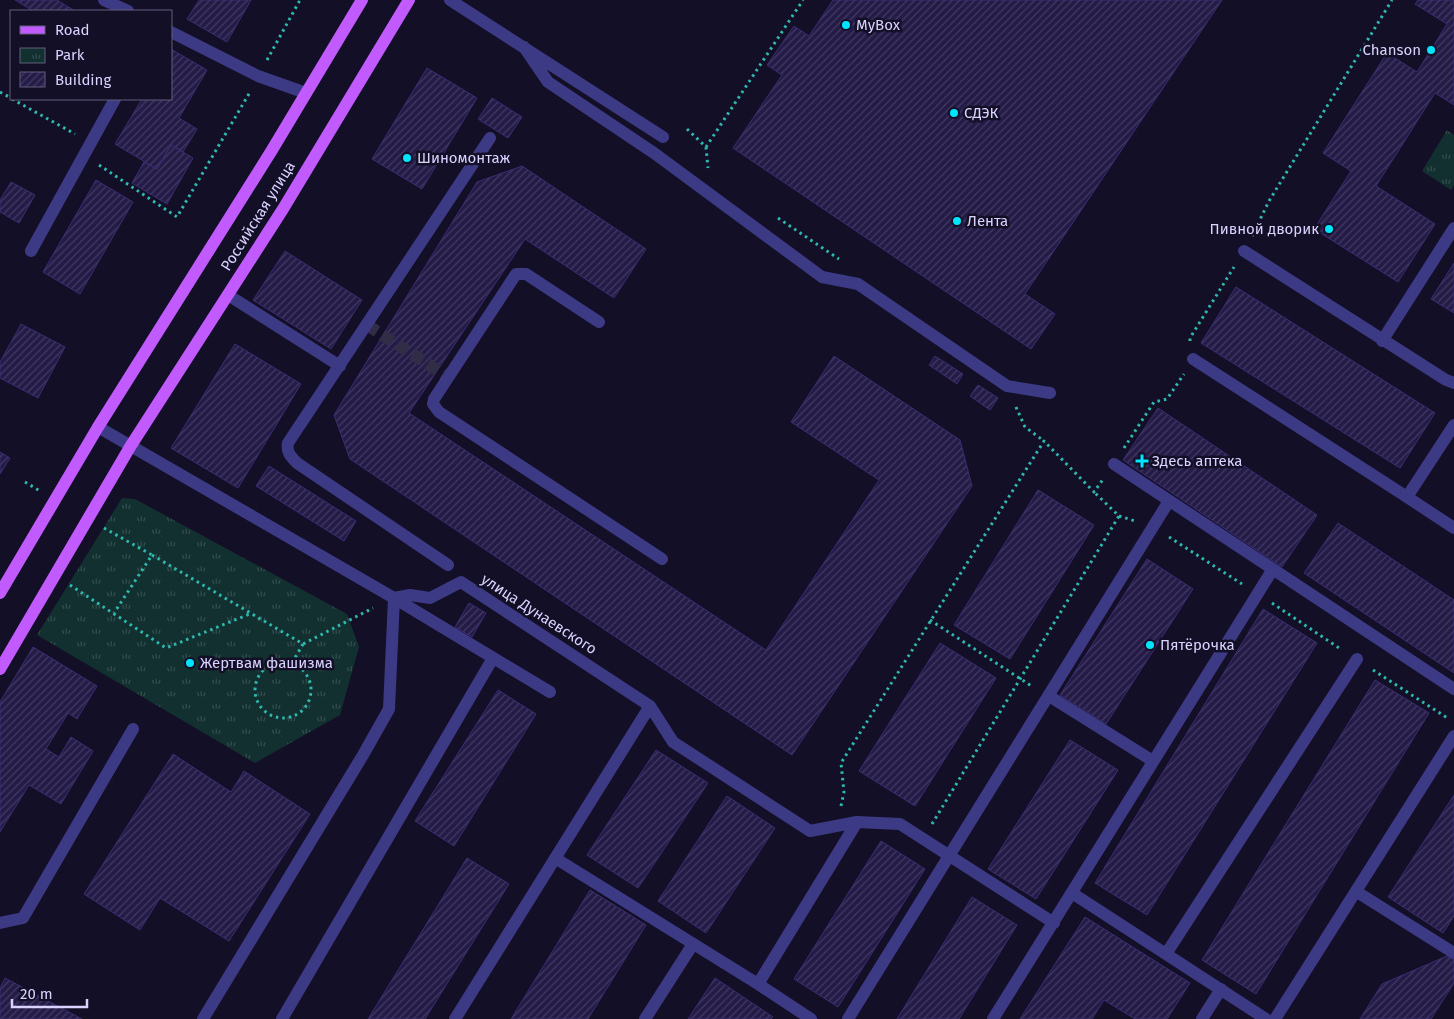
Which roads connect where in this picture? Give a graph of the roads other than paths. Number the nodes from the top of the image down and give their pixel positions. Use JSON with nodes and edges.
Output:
{"nodes":[{"id":1,"x":104,"y":0,"type":"edge"},
{"id":2,"x":362,"y":0,"type":"edge"},
{"id":3,"x":409,"y":0,"type":"edge"},
{"id":4,"x":450,"y":0,"type":"edge"},
{"id":5,"x":126,"y":10,"type":"edge"},
{"id":6,"x":172,"y":33,"type":"edge"},
{"id":7,"x":524,"y":47,"type":"junction"},
{"id":8,"x":306,"y":93,"type":"junction"},
{"id":9,"x":114,"y":100,"type":"edge"},
{"id":10,"x":663,"y":137,"type":"dead end"},
{"id":11,"x":490,"y":138,"type":"dead end"},
{"id":12,"x":1454,"y":228,"type":"edge"},
{"id":13,"x":31,"y":251,"type":"dead end"},
{"id":14,"x":1244,"y":251,"type":"dead end"},
{"id":15,"x":228,"y":295,"type":"junction"},
{"id":16,"x":599,"y":322,"type":"dead end"},
{"id":17,"x":1382,"y":340,"type":"junction"},
{"id":18,"x":1193,"y":359,"type":"dead end"},
{"id":19,"x":340,"y":366,"type":"junction"},
{"id":20,"x":1454,"y":382,"type":"edge"},
{"id":21,"x":1050,"y":393,"type":"dead end"},
{"id":22,"x":1454,"y":425,"type":"edge"},
{"id":23,"x":98,"y":427,"type":"junction"},
{"id":24,"x":130,"y":447,"type":"junction"},
{"id":25,"x":1114,"y":464,"type":"road end"},
{"id":26,"x":1407,"y":497,"type":"junction"},
{"id":27,"x":1169,"y":501,"type":"junction"},
{"id":28,"x":1454,"y":528,"type":"edge"},
{"id":29,"x":662,"y":560,"type":"dead end"},
{"id":30,"x":448,"y":565,"type":"dead end"},
{"id":31,"x":1273,"y":569,"type":"junction"},
{"id":32,"x":0,"y":593,"type":"edge"},
{"id":33,"x":394,"y":598,"type":"junction"},
{"id":34,"x":493,"y":658,"type":"junction"},
{"id":35,"x":1357,"y":659,"type":"road end"},
{"id":36,"x":0,"y":669,"type":"edge"},
{"id":37,"x":1454,"y":689,"type":"edge"},
{"id":38,"x":550,"y":692,"type":"dead end"},
{"id":39,"x":1049,"y":696,"type":"junction"},
{"id":40,"x":650,"y":706,"type":"junction"},
{"id":41,"x":133,"y":729,"type":"dead end"},
{"id":42,"x":1454,"y":736,"type":"edge"},
{"id":43,"x":1153,"y":761,"type":"junction"},
{"id":44,"x":857,"y":822,"type":"junction"},
{"id":45,"x":950,"y":856,"type":"junction"},
{"id":46,"x":554,"y":858,"type":"junction"},
{"id":47,"x":1356,"y":892,"type":"junction"},
{"id":48,"x":1072,"y":893,"type":"junction"},
{"id":49,"x":0,"y":922,"type":"edge"},
{"id":50,"x":1054,"y":923,"type":"junction"},
{"id":51,"x":693,"y":944,"type":"junction"},
{"id":52,"x":1454,"y":953,"type":"edge"},
{"id":53,"x":1166,"y":954,"type":"junction"},
{"id":54,"x":758,"y":984,"type":"junction"},
{"id":55,"x":1221,"y":989,"type":"junction"},
{"id":56,"x":203,"y":1019,"type":"edge"},
{"id":57,"x":282,"y":1019,"type":"edge"},
{"id":58,"x":455,"y":1019,"type":"edge"},
{"id":59,"x":645,"y":1019,"type":"edge"},
{"id":60,"x":811,"y":1019,"type":"edge"},
{"id":61,"x":848,"y":1019,"type":"edge"},
{"id":62,"x":993,"y":1019,"type":"edge"},
{"id":63,"x":1202,"y":1019,"type":"edge"},
{"id":64,"x":1266,"y":1019,"type":"edge"},
{"id":65,"x":1275,"y":1019,"type":"edge"}],
"edges":[{"from":1,"to":5,"type":"street"},
{"from":2,"to":8,"type":"main road","name":"Российская улица"},
{"from":3,"to":15,"type":"main road","name":"Российская улица"},
{"from":4,"to":7,"type":"street"},
{"from":6,"to":8,"type":"street"},
{"from":7,"to":10,"type":"street"},
{"from":7,"to":21,"type":"street"},
{"from":8,"to":23,"type":"main road","name":"Российская улица"},
{"from":9,"to":13,"type":"street"},
{"from":11,"to":19,"type":"street"},
{"from":12,"to":17,"type":"street"},
{"from":14,"to":17,"type":"street"},
{"from":15,"to":19,"type":"street"},
{"from":15,"to":24,"type":"main road","name":"Российская улица"},
{"from":16,"to":29,"type":"street"},
{"from":17,"to":20,"type":"street"},
{"from":18,"to":26,"type":"street"},
{"from":19,"to":30,"type":"street"},
{"from":22,"to":26,"type":"street"},
{"from":23,"to":24,"type":"street"},
{"from":23,"to":32,"type":"main road","name":"Российская улица"},
{"from":24,"to":33,"type":"street"},
{"from":24,"to":36,"type":"main road","name":"Российская улица"},
{"from":25,"to":27,"type":"street"},
{"from":26,"to":28,"type":"street"},
{"from":27,"to":31,"type":"street"},
{"from":27,"to":39,"type":"street"},
{"from":31,"to":37,"type":"street"},
{"from":31,"to":43,"type":"street"},
{"from":33,"to":34,"type":"street"},
{"from":33,"to":40,"type":"street","name":"улица Дунаевского"},
{"from":33,"to":56,"type":"street"},
{"from":34,"to":38,"type":"street"},
{"from":34,"to":57,"type":"street"},
{"from":35,"to":53,"type":"street"},
{"from":39,"to":43,"type":"street"},
{"from":39,"to":45,"type":"street"},
{"from":40,"to":44,"type":"street","name":"улица Дунаевского"},
{"from":40,"to":46,"type":"street"},
{"from":41,"to":49,"type":"street"},
{"from":42,"to":47,"type":"street"},
{"from":43,"to":48,"type":"street"},
{"from":44,"to":45,"type":"street","name":"улица Дунаевского"},
{"from":44,"to":54,"type":"street"},
{"from":45,"to":50,"type":"street","name":"улица Дунаевского"},
{"from":45,"to":61,"type":"street"},
{"from":46,"to":51,"type":"street"},
{"from":46,"to":58,"type":"street"},
{"from":47,"to":52,"type":"street"},
{"from":47,"to":65,"type":"street"},
{"from":48,"to":50,"type":"street"},
{"from":48,"to":53,"type":"street"},
{"from":50,"to":62,"type":"street"},
{"from":51,"to":54,"type":"street"},
{"from":51,"to":59,"type":"street"},
{"from":53,"to":55,"type":"street"},
{"from":54,"to":60,"type":"street"},
{"from":55,"to":63,"type":"street"},
{"from":55,"to":64,"type":"street"}]}
